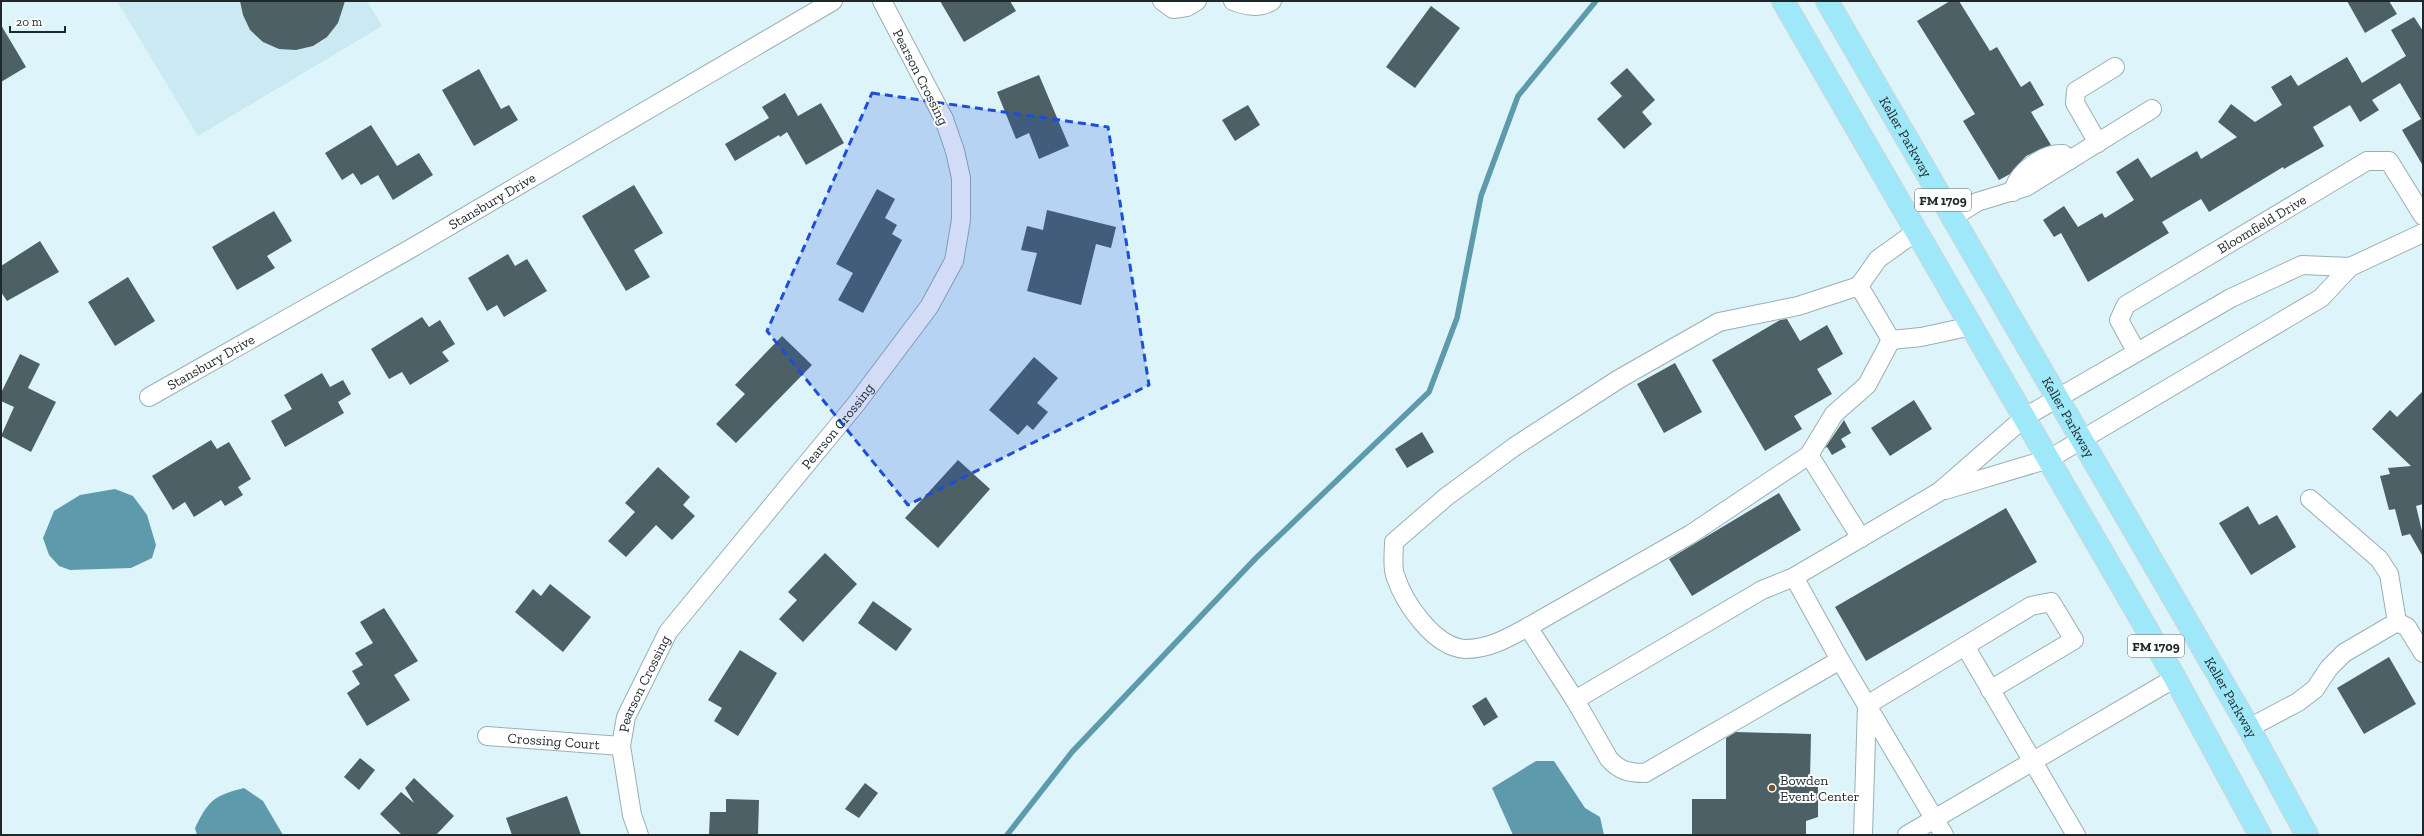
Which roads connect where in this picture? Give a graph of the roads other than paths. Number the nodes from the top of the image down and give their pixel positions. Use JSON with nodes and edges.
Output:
{"nodes":[{"id":1,"x":833,"y":1,"type":"edge"},
{"id":2,"x":882,"y":1,"type":"edge"},
{"id":3,"x":1162,"y":1,"type":"edge"},
{"id":4,"x":1197,"y":1,"type":"edge"},
{"id":5,"x":1233,"y":1,"type":"edge"},
{"id":6,"x":1272,"y":1,"type":"edge"},
{"id":7,"x":1783,"y":1,"type":"edge"},
{"id":8,"x":1827,"y":1,"type":"edge"},
{"id":9,"x":2115,"y":67,"type":"dead end"},
{"id":10,"x":2152,"y":109,"type":"dead end"},
{"id":11,"x":2098,"y":143,"type":"junction"},
{"id":12,"x":2423,"y":216,"type":"edge"},
{"id":13,"x":1952,"y":217,"type":"junction"},
{"id":14,"x":1917,"y":231,"type":"junction"},
{"id":15,"x":2423,"y":233,"type":"edge"},
{"id":16,"x":2350,"y":267,"type":"junction"},
{"id":17,"x":1859,"y":286,"type":"junction"},
{"id":18,"x":1972,"y":326,"type":"junction"},
{"id":19,"x":1891,"y":340,"type":"junction"},
{"id":20,"x":2136,"y":351,"type":"junction"},
{"id":21,"x":149,"y":397,"type":"dead end"},
{"id":22,"x":2058,"y":398,"type":"junction"},
{"id":23,"x":2025,"y":417,"type":"junction"},
{"id":24,"x":2082,"y":440,"type":"junction"},
{"id":25,"x":1809,"y":455,"type":"junction"},
{"id":26,"x":2049,"y":459,"type":"junction"},
{"id":27,"x":1939,"y":492,"type":"junction"},
{"id":28,"x":2310,"y":499,"type":"dead end"},
{"id":29,"x":1861,"y":538,"type":"junction"},
{"id":30,"x":1794,"y":577,"type":"junction"},
{"id":31,"x":2397,"y":622,"type":"junction"},
{"id":32,"x":1528,"y":627,"type":"junction"},
{"id":33,"x":1965,"y":646,"type":"junction"},
{"id":34,"x":2423,"y":653,"type":"edge"},
{"id":35,"x":1840,"y":660,"type":"junction"},
{"id":36,"x":2175,"y":678,"type":"junction"},
{"id":37,"x":1990,"y":690,"type":"junction"},
{"id":38,"x":1575,"y":700,"type":"junction"},
{"id":39,"x":1867,"y":705,"type":"junction"},
{"id":40,"x":2249,"y":728,"type":"junction"},
{"id":41,"x":487,"y":736,"type":"dead end"},
{"id":42,"x":621,"y":746,"type":"junction"},
{"id":43,"x":2031,"y":761,"type":"junction"},
{"id":44,"x":1934,"y":819,"type":"junction"},
{"id":45,"x":639,"y":835,"type":"edge"},
{"id":46,"x":1863,"y":835,"type":"edge"},
{"id":47,"x":1907,"y":835,"type":"edge"},
{"id":48,"x":1944,"y":835,"type":"edge"},
{"id":49,"x":2076,"y":835,"type":"edge"},
{"id":50,"x":2260,"y":835,"type":"edge"},
{"id":51,"x":2307,"y":835,"type":"edge"}],
"edges":[{"from":1,"to":21,"type":"street","name":"Stansbury Drive"},
{"from":2,"to":42,"type":"street","name":"Pearson Crossing"},
{"from":3,"to":4,"type":"street"},
{"from":5,"to":6,"type":"street"},
{"from":7,"to":14,"type":"main road","number":"FM 1709"},
{"from":8,"to":13,"type":"main road","name":"Keller Parkway","number":"FM 1709"},
{"from":9,"to":11,"type":"street"},
{"from":10,"to":11,"type":"street"},
{"from":11,"to":13,"type":"street"},
{"from":12,"to":20,"type":"street","name":"Bloomfield Drive"},
{"from":13,"to":22,"type":"main road","name":"Keller Parkway","number":"FM 1709"},
{"from":14,"to":17,"type":"street"},
{"from":14,"to":18,"type":"main road","number":"FM 1709"},
{"from":15,"to":16,"type":"street"},
{"from":16,"to":20,"type":"street"},
{"from":16,"to":24,"type":"street"},
{"from":17,"to":19,"type":"street"},
{"from":17,"to":32,"type":"street"},
{"from":18,"to":19,"type":"street"},
{"from":18,"to":23,"type":"main road","number":"FM 1709"},
{"from":19,"to":25,"type":"street"},
{"from":20,"to":22,"type":"street"},
{"from":22,"to":23,"type":"street"},
{"from":22,"to":24,"type":"main road","name":"Keller Parkway","number":"FM 1709"},
{"from":23,"to":26,"type":"main road","number":"FM 1709"},
{"from":23,"to":27,"type":"street"},
{"from":24,"to":26,"type":"street"},
{"from":24,"to":40,"type":"main road","name":"Keller Parkway","number":"FM 1709"},
{"from":25,"to":29,"type":"street"},
{"from":25,"to":32,"type":"street"},
{"from":26,"to":27,"type":"street"},
{"from":26,"to":36,"type":"main road","number":"FM 1709"},
{"from":27,"to":29,"type":"street"},
{"from":28,"to":31,"type":"street"},
{"from":29,"to":30,"type":"street"},
{"from":30,"to":35,"type":"street"},
{"from":30,"to":38,"type":"street"},
{"from":31,"to":34,"type":"street"},
{"from":31,"to":40,"type":"street"},
{"from":32,"to":38,"type":"street"},
{"from":33,"to":37,"type":"street"},
{"from":33,"to":37,"type":"street"},
{"from":33,"to":39,"type":"street"},
{"from":35,"to":38,"type":"street"},
{"from":35,"to":39,"type":"street"},
{"from":36,"to":43,"type":"street"},
{"from":36,"to":50,"type":"main road","number":"FM 1709"},
{"from":37,"to":43,"type":"street"},
{"from":39,"to":44,"type":"street"},
{"from":39,"to":46,"type":"street"},
{"from":40,"to":51,"type":"main road","name":"Keller Parkway","number":"FM 1709"},
{"from":41,"to":42,"type":"street","name":"Crossing Court"},
{"from":42,"to":45,"type":"street","name":"Pearson Crossing"},
{"from":43,"to":44,"type":"street"},
{"from":43,"to":49,"type":"street"},
{"from":44,"to":47,"type":"street"},
{"from":44,"to":48,"type":"street"}]}
